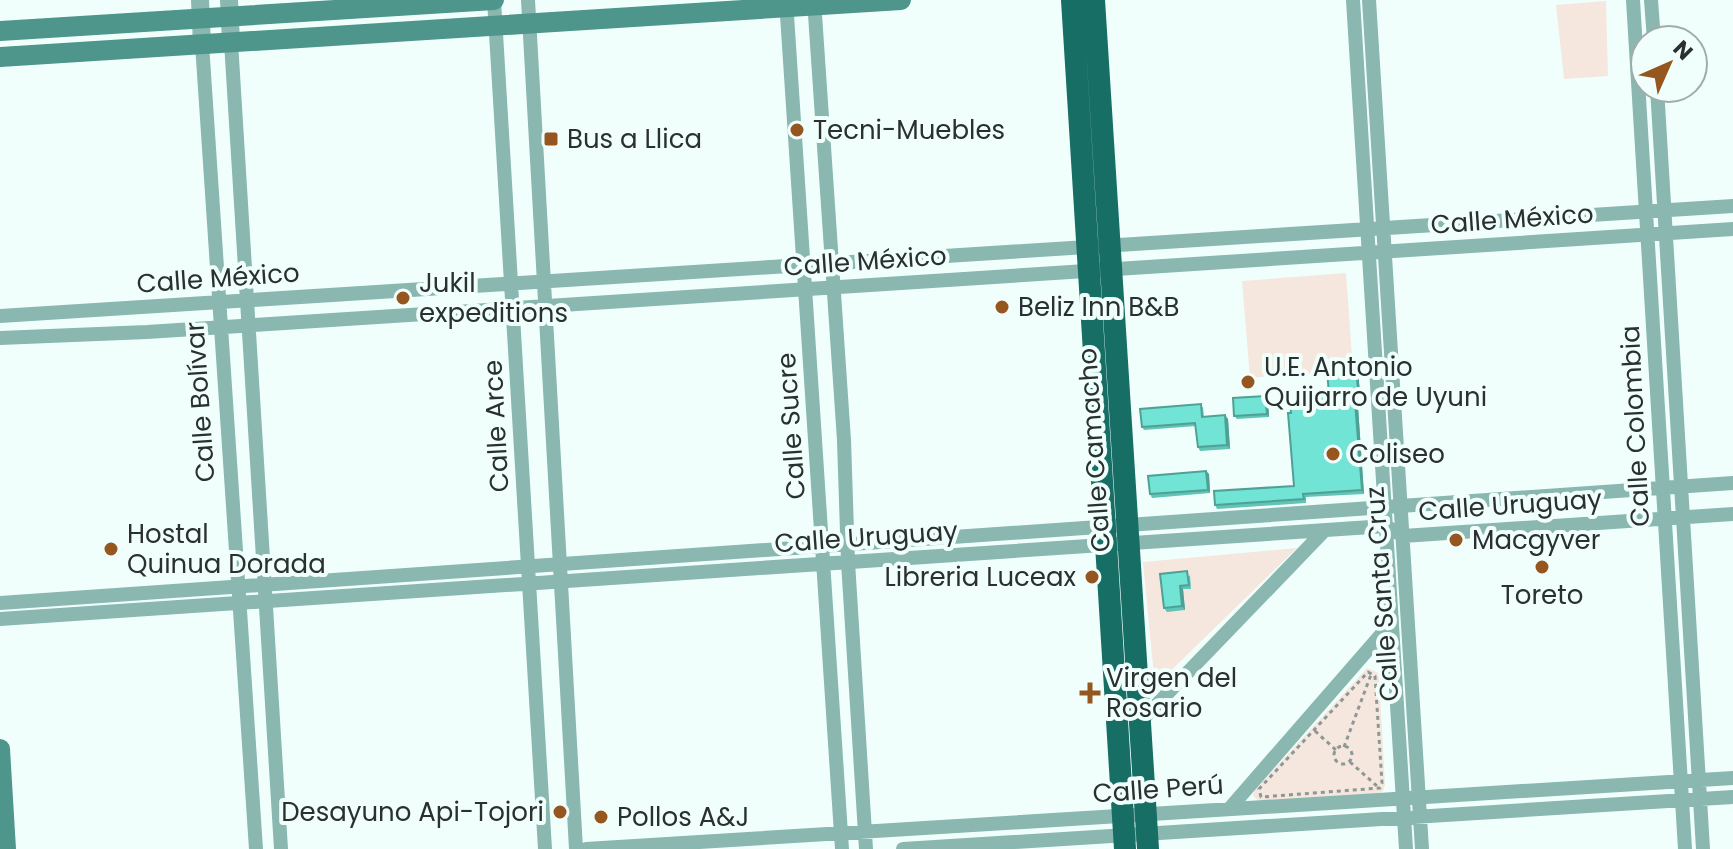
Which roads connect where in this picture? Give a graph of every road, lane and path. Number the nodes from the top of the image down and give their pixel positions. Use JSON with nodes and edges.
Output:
{"nodes":[{"id":1,"x":494,"y":0,"type":"edge"},
{"id":2,"x":528,"y":0,"type":"edge"},
{"id":3,"x":901,"y":0,"type":"edge"},
{"id":4,"x":1072,"y":0,"type":"edge"},
{"id":5,"x":1094,"y":0,"type":"edge"},
{"id":6,"x":1353,"y":0,"type":"edge"},
{"id":7,"x":1369,"y":0,"type":"edge"},
{"id":8,"x":1633,"y":0,"type":"edge"},
{"id":9,"x":1651,"y":0,"type":"edge"},
{"id":10,"x":814,"y":3,"type":"edge"},
{"id":11,"x":786,"y":4,"type":"edge"},
{"id":12,"x":229,"y":8,"type":"edge"},
{"id":13,"x":200,"y":9,"type":"edge"},
{"id":14,"x":530,"y":24,"type":"junction"},
{"id":15,"x":1653,"y":24,"type":"edge"},
{"id":16,"x":496,"y":26,"type":"junction"},
{"id":17,"x":0,"y":31,"type":"edge"},
{"id":18,"x":231,"y":42,"type":"junction"},
{"id":19,"x":202,"y":44,"type":"junction"},
{"id":20,"x":0,"y":57,"type":"edge"},
{"id":21,"x":1658,"y":104,"type":"edge"},
{"id":22,"x":1733,"y":206,"type":"edge"},
{"id":23,"x":1664,"y":211,"type":"junction"},
{"id":24,"x":1646,"y":212,"type":"junction"},
{"id":25,"x":1384,"y":229,"type":"junction"},
{"id":26,"x":1733,"y":229,"type":"edge"},
{"id":27,"x":1367,"y":230,"type":"junction"},
{"id":28,"x":1666,"y":233,"type":"junction"},
{"id":29,"x":1648,"y":234,"type":"junction"},
{"id":30,"x":1098,"y":246,"type":"junction"},
{"id":31,"x":1385,"y":251,"type":"junction"},
{"id":32,"x":1369,"y":252,"type":"junction"},
{"id":33,"x":830,"y":263,"type":"junction"},
{"id":34,"x":803,"y":265,"type":"junction"},
{"id":35,"x":1100,"y":270,"type":"junction"},
{"id":36,"x":544,"y":281,"type":"junction"},
{"id":37,"x":511,"y":283,"type":"junction"},
{"id":38,"x":832,"y":287,"type":"junction"},
{"id":39,"x":805,"y":289,"type":"junction"},
{"id":40,"x":247,"y":300,"type":"junction"},
{"id":41,"x":219,"y":302,"type":"junction"},
{"id":42,"x":545,"y":306,"type":"junction"},
{"id":43,"x":513,"y":308,"type":"junction"},
{"id":44,"x":0,"y":316,"type":"edge"},
{"id":45,"x":249,"y":325,"type":"junction"},
{"id":46,"x":221,"y":327,"type":"junction"},
{"id":47,"x":0,"y":338,"type":"edge"},
{"id":48,"x":1733,"y":483,"type":"edge"},
{"id":49,"x":1681,"y":487,"type":"junction"},
{"id":50,"x":1663,"y":488,"type":"junction"},
{"id":51,"x":1401,"y":506,"type":"junction"},
{"id":52,"x":1384,"y":507,"type":"junction"},
{"id":53,"x":1733,"y":514,"type":"edge"},
{"id":54,"x":1683,"y":517,"type":"junction"},
{"id":55,"x":1665,"y":518,"type":"junction"},
{"id":56,"x":1386,"y":526,"type":"junction"},
{"id":57,"x":1325,"y":530,"type":"junction"},
{"id":58,"x":1128,"y":534,"type":"junction"},
{"id":59,"x":1105,"y":536,"type":"junction"},
{"id":60,"x":1403,"y":536,"type":"junction"},
{"id":61,"x":847,"y":544,"type":"junction"},
{"id":62,"x":822,"y":546,"type":"junction"},
{"id":63,"x":848,"y":562,"type":"junction"},
{"id":64,"x":560,"y":564,"type":"junction"},
{"id":65,"x":823,"y":564,"type":"junction"},
{"id":66,"x":528,"y":566,"type":"junction"},
{"id":67,"x":561,"y":582,"type":"junction"},
{"id":68,"x":265,"y":584,"type":"junction"},
{"id":69,"x":529,"y":584,"type":"junction"},
{"id":70,"x":238,"y":586,"type":"junction"},
{"id":71,"x":266,"y":601,"type":"junction"},
{"id":72,"x":0,"y":603,"type":"edge"},
{"id":73,"x":240,"y":603,"type":"junction"},
{"id":74,"x":0,"y":619,"type":"edge"},
{"id":75,"x":1392,"y":622,"type":"junction"},
{"id":76,"x":1372,"y":672,"type":"junction"},
{"id":77,"x":1140,"y":722,"type":"junction"},
{"id":78,"x":1314,"y":729,"type":"junction"},
{"id":79,"x":1344,"y":747,"type":"junction"},
{"id":80,"x":0,"y":749,"type":"edge"},
{"id":81,"x":1336,"y":750,"type":"junction"},
{"id":82,"x":1349,"y":761,"type":"junction"},
{"id":83,"x":1733,"y":778,"type":"edge"},
{"id":84,"x":1699,"y":780,"type":"junction"},
{"id":85,"x":1681,"y":781,"type":"junction"},
{"id":86,"x":1380,"y":788,"type":"junction"},
{"id":87,"x":1419,"y":797,"type":"junction"},
{"id":88,"x":1733,"y":797,"type":"edge"},
{"id":89,"x":1402,"y":798,"type":"junction"},
{"id":90,"x":1700,"y":799,"type":"junction"},
{"id":91,"x":1682,"y":801,"type":"junction"},
{"id":92,"x":1230,"y":808,"type":"junction"},
{"id":93,"x":1420,"y":817,"type":"junction"},
{"id":94,"x":1404,"y":818,"type":"junction"},
{"id":95,"x":864,"y":832,"type":"junction"},
{"id":96,"x":1147,"y":832,"type":"edge"},
{"id":97,"x":841,"y":833,"type":"junction"},
{"id":98,"x":1124,"y":833,"type":"edge"},
{"id":99,"x":6,"y":849,"type":"edge"},
{"id":100,"x":256,"y":849,"type":"edge"},
{"id":101,"x":281,"y":849,"type":"edge"},
{"id":102,"x":545,"y":849,"type":"edge"},
{"id":103,"x":576,"y":849,"type":"edge"},
{"id":104,"x":586,"y":849,"type":"edge"},
{"id":105,"x":842,"y":849,"type":"edge"},
{"id":106,"x":866,"y":849,"type":"edge"},
{"id":107,"x":903,"y":849,"type":"edge"},
{"id":108,"x":1406,"y":849,"type":"edge"},
{"id":109,"x":1422,"y":849,"type":"edge"},
{"id":110,"x":1685,"y":849,"type":"edge"},
{"id":111,"x":1703,"y":849,"type":"edge"}],
"edges":[{"from":1,"to":12,"type":"main road"},
{"from":1,"to":16,"type":"street","name":"Calle Arce"},
{"from":2,"to":14,"type":"street"},
{"from":3,"to":10,"type":"main road"},
{"from":4,"to":30,"type":"highway","name":"Calle Camacho"},
{"from":5,"to":30,"type":"highway","name":"Calle Camacho"},
{"from":6,"to":27,"type":"street","name":"Calle Santa Cruz"},
{"from":7,"to":25,"type":"street","name":"Calle Santa Cruz"},
{"from":8,"to":24,"type":"street","name":"Calle Colombia"},
{"from":9,"to":15,"type":"street"},
{"from":10,"to":11,"type":"main road"},
{"from":10,"to":33,"type":"street","name":"Calle Sucre"},
{"from":11,"to":14,"type":"main road"},
{"from":11,"to":34,"type":"street","name":"Calle Sucre"},
{"from":12,"to":13,"type":"main road"},
{"from":12,"to":18,"type":"street","name":"Calle Bolívar"},
{"from":13,"to":17,"type":"main road"},
{"from":13,"to":19,"type":"street","name":"Calle Bolívar"},
{"from":14,"to":16,"type":"main road"},
{"from":14,"to":36,"type":"street"},
{"from":16,"to":18,"type":"main road"},
{"from":16,"to":37,"type":"street","name":"Calle Arce"},
{"from":18,"to":19,"type":"main road"},
{"from":18,"to":40,"type":"street","name":"Calle Bolívar"},
{"from":19,"to":20,"type":"main road"},
{"from":19,"to":41,"type":"street","name":"Calle Bolívar"},
{"from":21,"to":23,"type":"street","name":"Calle Colombia"},
{"from":22,"to":23,"type":"street","name":"Calle México"},
{"from":23,"to":24,"type":"street","name":"Calle México"},
{"from":23,"to":28,"type":"street","name":"Calle Colombia"},
{"from":24,"to":25,"type":"street","name":"Calle México"},
{"from":24,"to":29,"type":"street","name":"Calle Colombia"},
{"from":25,"to":27,"type":"street","name":"Calle México"},
{"from":25,"to":31,"type":"street","name":"Calle Santa Cruz"},
{"from":26,"to":28,"type":"street","name":"Calle México"},
{"from":27,"to":30,"type":"street","name":"Calle México"},
{"from":27,"to":32,"type":"street","name":"Calle Santa Cruz"},
{"from":28,"to":29,"type":"street","name":"Calle México"},
{"from":28,"to":49,"type":"street","name":"Calle Colombia"},
{"from":29,"to":31,"type":"street","name":"Calle México"},
{"from":29,"to":50,"type":"street","name":"Calle Colombia"},
{"from":30,"to":33,"type":"street","name":"Calle México"},
{"from":30,"to":35,"type":"highway","name":"Calle Camacho"},
{"from":31,"to":32,"type":"street","name":"Calle México"},
{"from":31,"to":51,"type":"street","name":"Calle Santa Cruz"},
{"from":32,"to":35,"type":"street","name":"Calle México"},
{"from":32,"to":52,"type":"street","name":"Calle Santa Cruz"},
{"from":33,"to":34,"type":"street","name":"Calle México"},
{"from":33,"to":38,"type":"street","name":"Calle Sucre"},
{"from":34,"to":36,"type":"street","name":"Calle México"},
{"from":34,"to":39,"type":"street","name":"Calle Sucre"},
{"from":35,"to":38,"type":"street","name":"Calle México"},
{"from":35,"to":58,"type":"highway","name":"Calle Camacho"},
{"from":35,"to":59,"type":"highway","name":"Calle Camacho"},
{"from":36,"to":37,"type":"street","name":"Calle México"},
{"from":36,"to":42,"type":"street"},
{"from":37,"to":40,"type":"street","name":"Calle México"},
{"from":37,"to":43,"type":"street","name":"Calle Arce"},
{"from":38,"to":39,"type":"street","name":"Calle México"},
{"from":38,"to":61,"type":"street","name":"Calle Sucre"},
{"from":39,"to":42,"type":"street","name":"Calle México"},
{"from":39,"to":62,"type":"street","name":"Calle Sucre"},
{"from":40,"to":41,"type":"street","name":"Calle México"},
{"from":40,"to":45,"type":"street","name":"Calle Bolívar"},
{"from":41,"to":44,"type":"street","name":"Calle México"},
{"from":41,"to":46,"type":"street","name":"Calle Bolívar"},
{"from":42,"to":43,"type":"street","name":"Calle México"},
{"from":42,"to":64,"type":"street"},
{"from":43,"to":45,"type":"street","name":"Calle México"},
{"from":43,"to":66,"type":"street","name":"Calle Arce"},
{"from":45,"to":46,"type":"street","name":"Calle México"},
{"from":45,"to":68,"type":"street","name":"Calle Bolívar"},
{"from":46,"to":47,"type":"street","name":"Calle México"},
{"from":46,"to":70,"type":"street","name":"Calle Bolívar"},
{"from":48,"to":49,"type":"street","name":"Calle Uruguay"},
{"from":49,"to":50,"type":"street","name":"Calle Uruguay"},
{"from":49,"to":54,"type":"street","name":"Calle Colombia"},
{"from":50,"to":51,"type":"street","name":"Calle Uruguay"},
{"from":50,"to":55,"type":"street","name":"Calle Colombia"},
{"from":51,"to":52,"type":"street","name":"Calle Uruguay"},
{"from":51,"to":60,"type":"street","name":"Calle Santa Cruz"},
{"from":52,"to":56,"type":"street","name":"Calle Santa Cruz"},
{"from":52,"to":58,"type":"street","name":"Calle Uruguay"},
{"from":53,"to":54,"type":"street","name":"Calle Uruguay"},
{"from":54,"to":55,"type":"street","name":"Calle Uruguay"},
{"from":54,"to":84,"type":"street","name":"Calle Colombia"},
{"from":55,"to":60,"type":"street","name":"Calle Uruguay"},
{"from":55,"to":85,"type":"street","name":"Calle Colombia"},
{"from":56,"to":57,"type":"street","name":"Calle Uruguay"},
{"from":56,"to":60,"type":"street","name":"Calle Uruguay"},
{"from":56,"to":75,"type":"street","name":"Calle Santa Cruz"},
{"from":57,"to":58,"type":"street","name":"Calle Uruguay"},
{"from":57,"to":77,"type":"street"},
{"from":58,"to":59,"type":"street","name":"Calle Uruguay"},
{"from":58,"to":77,"type":"highway","name":"Calle Camacho"},
{"from":59,"to":61,"type":"street","name":"Calle Uruguay"},
{"from":59,"to":63,"type":"street","name":"Calle Uruguay"},
{"from":59,"to":98,"type":"highway","name":"Calle Camacho"},
{"from":60,"to":87,"type":"street","name":"Calle Santa Cruz"},
{"from":61,"to":62,"type":"street","name":"Calle Uruguay"},
{"from":61,"to":63,"type":"street","name":"Calle Sucre"},
{"from":62,"to":64,"type":"street","name":"Calle Uruguay"},
{"from":62,"to":65,"type":"street","name":"Calle Sucre"},
{"from":63,"to":65,"type":"street","name":"Calle Uruguay"},
{"from":63,"to":95,"type":"street","name":"Calle Sucre"},
{"from":64,"to":66,"type":"street","name":"Calle Uruguay"},
{"from":64,"to":67,"type":"street"},
{"from":65,"to":67,"type":"street","name":"Calle Uruguay"},
{"from":65,"to":97,"type":"street","name":"Calle Sucre"},
{"from":66,"to":68,"type":"street","name":"Calle Uruguay"},
{"from":66,"to":69,"type":"street","name":"Calle Arce"},
{"from":67,"to":69,"type":"street","name":"Calle Uruguay"},
{"from":67,"to":103,"type":"street"},
{"from":68,"to":70,"type":"street","name":"Calle Uruguay"},
{"from":68,"to":71,"type":"street","name":"Calle Bolívar"},
{"from":69,"to":71,"type":"street","name":"Calle Uruguay"},
{"from":69,"to":102,"type":"street","name":"Calle Arce"},
{"from":70,"to":72,"type":"street","name":"Calle Uruguay"},
{"from":70,"to":73,"type":"street","name":"Calle Bolívar"},
{"from":71,"to":73,"type":"street","name":"Calle Uruguay"},
{"from":71,"to":101,"type":"street","name":"Calle Bolívar"},
{"from":73,"to":74,"type":"street","name":"Calle Uruguay"},
{"from":73,"to":100,"type":"street","name":"Calle Bolívar"},
{"from":75,"to":89,"type":"street","name":"Calle Santa Cruz"},
{"from":75,"to":92,"type":"street"},
{"from":76,"to":78,"type":"path"},
{"from":76,"to":79,"type":"path"},
{"from":76,"to":86,"type":"path"},
{"from":77,"to":96,"type":"highway","name":"Calle Camacho"},
{"from":78,"to":81,"type":"path"},
{"from":78,"to":86,"type":"path"},
{"from":79,"to":81,"type":"path"},
{"from":79,"to":82,"type":"path"},
{"from":80,"to":99,"type":"main road"},
{"from":81,"to":82,"type":"path"},
{"from":82,"to":86,"type":"path"},
{"from":83,"to":84,"type":"street","name":"Calle Perú"},
{"from":84,"to":85,"type":"street","name":"Calle Perú"},
{"from":84,"to":90,"type":"street","name":"Calle Colombia"},
{"from":85,"to":87,"type":"street","name":"Calle Perú"},
{"from":85,"to":91,"type":"street","name":"Calle Colombia"},
{"from":87,"to":89,"type":"street","name":"Calle Perú"},
{"from":87,"to":93,"type":"street","name":"Calle Santa Cruz"},
{"from":88,"to":90,"type":"street","name":"Calle Perú"},
{"from":89,"to":92,"type":"street","name":"Calle Perú"},
{"from":89,"to":94,"type":"street","name":"Calle Santa Cruz"},
{"from":90,"to":91,"type":"street","name":"Calle Perú"},
{"from":90,"to":111,"type":"street","name":"Calle Colombia"},
{"from":91,"to":93,"type":"street","name":"Calle Perú"},
{"from":91,"to":110,"type":"street","name":"Calle Colombia"},
{"from":92,"to":96,"type":"street","name":"Calle Perú"},
{"from":93,"to":94,"type":"street","name":"Calle Perú"},
{"from":93,"to":109,"type":"street","name":"Calle Santa Cruz"},
{"from":94,"to":96,"type":"street","name":"Calle Perú"},
{"from":94,"to":108,"type":"street","name":"Calle Santa Cruz"},
{"from":95,"to":97,"type":"street","name":"Calle Perú"},
{"from":95,"to":98,"type":"street","name":"Calle Perú"},
{"from":95,"to":106,"type":"street","name":"Calle Sucre"},
{"from":96,"to":98,"type":"street","name":"Calle Perú"},
{"from":97,"to":104,"type":"street","name":"Calle Perú"},
{"from":97,"to":105,"type":"street","name":"Calle Sucre"},
{"from":98,"to":107,"type":"street","name":"Calle Perú"}]}
